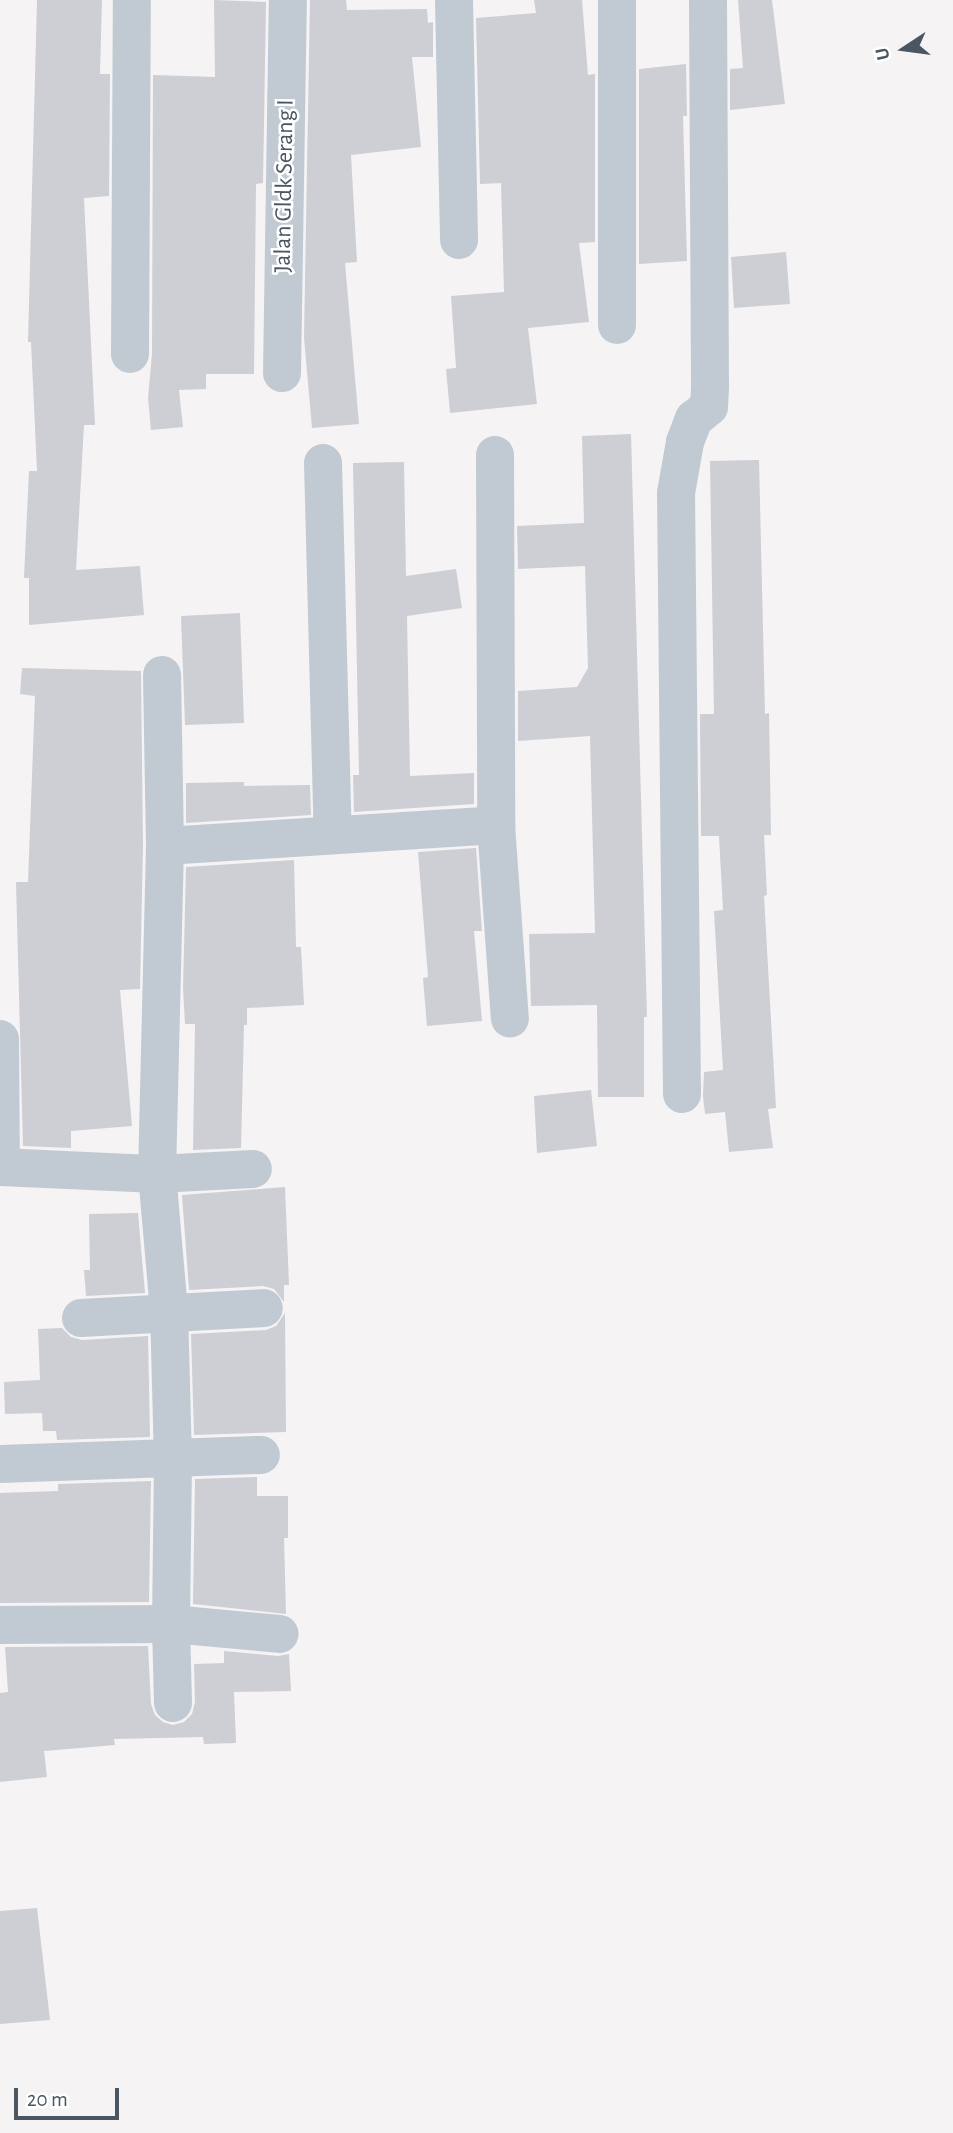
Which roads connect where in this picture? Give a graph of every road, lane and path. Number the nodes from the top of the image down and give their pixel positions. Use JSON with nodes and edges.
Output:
{"nodes":[{"id":1,"x":132,"y":0,"type":"edge"},
{"id":2,"x":288,"y":0,"type":"edge"},
{"id":3,"x":454,"y":0,"type":"edge"},
{"id":4,"x":617,"y":0,"type":"edge"},
{"id":5,"x":708,"y":0,"type":"edge"},
{"id":6,"x":459,"y":240,"type":"dead end"},
{"id":7,"x":617,"y":325,"type":"dead end"},
{"id":8,"x":130,"y":354,"type":"dead end"},
{"id":9,"x":282,"y":373,"type":"dead end"},
{"id":10,"x":495,"y":455,"type":"dead end"},
{"id":11,"x":323,"y":463,"type":"dead end"},
{"id":12,"x":162,"y":675,"type":"dead end"},
{"id":13,"x":496,"y":825,"type":"junction"},
{"id":14,"x":333,"y":834,"type":"junction"},
{"id":15,"x":165,"y":846,"type":"junction"},
{"id":16,"x":510,"y":1018,"type":"dead end"},
{"id":17,"x":0,"y":1039,"type":"edge"},
{"id":18,"x":682,"y":1094,"type":"dead end"},
{"id":19,"x":1,"y":1167,"type":"edge"},
{"id":20,"x":253,"y":1169,"type":"dead end"},
{"id":21,"x":158,"y":1174,"type":"junction"},
{"id":22,"x":264,"y":1308,"type":"dead end"},
{"id":23,"x":169,"y":1311,"type":"junction"},
{"id":24,"x":81,"y":1318,"type":"dead end"},
{"id":25,"x":261,"y":1455,"type":"dead end"},
{"id":26,"x":173,"y":1461,"type":"junction"},
{"id":27,"x":0,"y":1464,"type":"edge"},
{"id":28,"x":171,"y":1624,"type":"junction"},
{"id":29,"x":0,"y":1625,"type":"edge"},
{"id":30,"x":280,"y":1633,"type":"dead end"},
{"id":31,"x":173,"y":1703,"type":"dead end"}],
"edges":[{"from":1,"to":8,"type":"street"},
{"from":2,"to":9,"type":"street","name":"Jalan Gldk Serang I"},
{"from":3,"to":6,"type":"street"},
{"from":4,"to":7,"type":"street"},
{"from":5,"to":18,"type":"street"},
{"from":10,"to":13,"type":"street"},
{"from":11,"to":14,"type":"street"},
{"from":12,"to":15,"type":"street"},
{"from":13,"to":14,"type":"street"},
{"from":13,"to":16,"type":"street"},
{"from":14,"to":15,"type":"street"},
{"from":15,"to":21,"type":"street"},
{"from":17,"to":19,"type":"street"},
{"from":19,"to":21,"type":"street"},
{"from":20,"to":21,"type":"street"},
{"from":21,"to":23,"type":"street"},
{"from":22,"to":23,"type":"street"},
{"from":23,"to":24,"type":"street"},
{"from":23,"to":26,"type":"street"},
{"from":25,"to":26,"type":"street"},
{"from":26,"to":27,"type":"street"},
{"from":26,"to":28,"type":"street"},
{"from":28,"to":29,"type":"street"},
{"from":28,"to":30,"type":"street"},
{"from":28,"to":31,"type":"street"}]}
